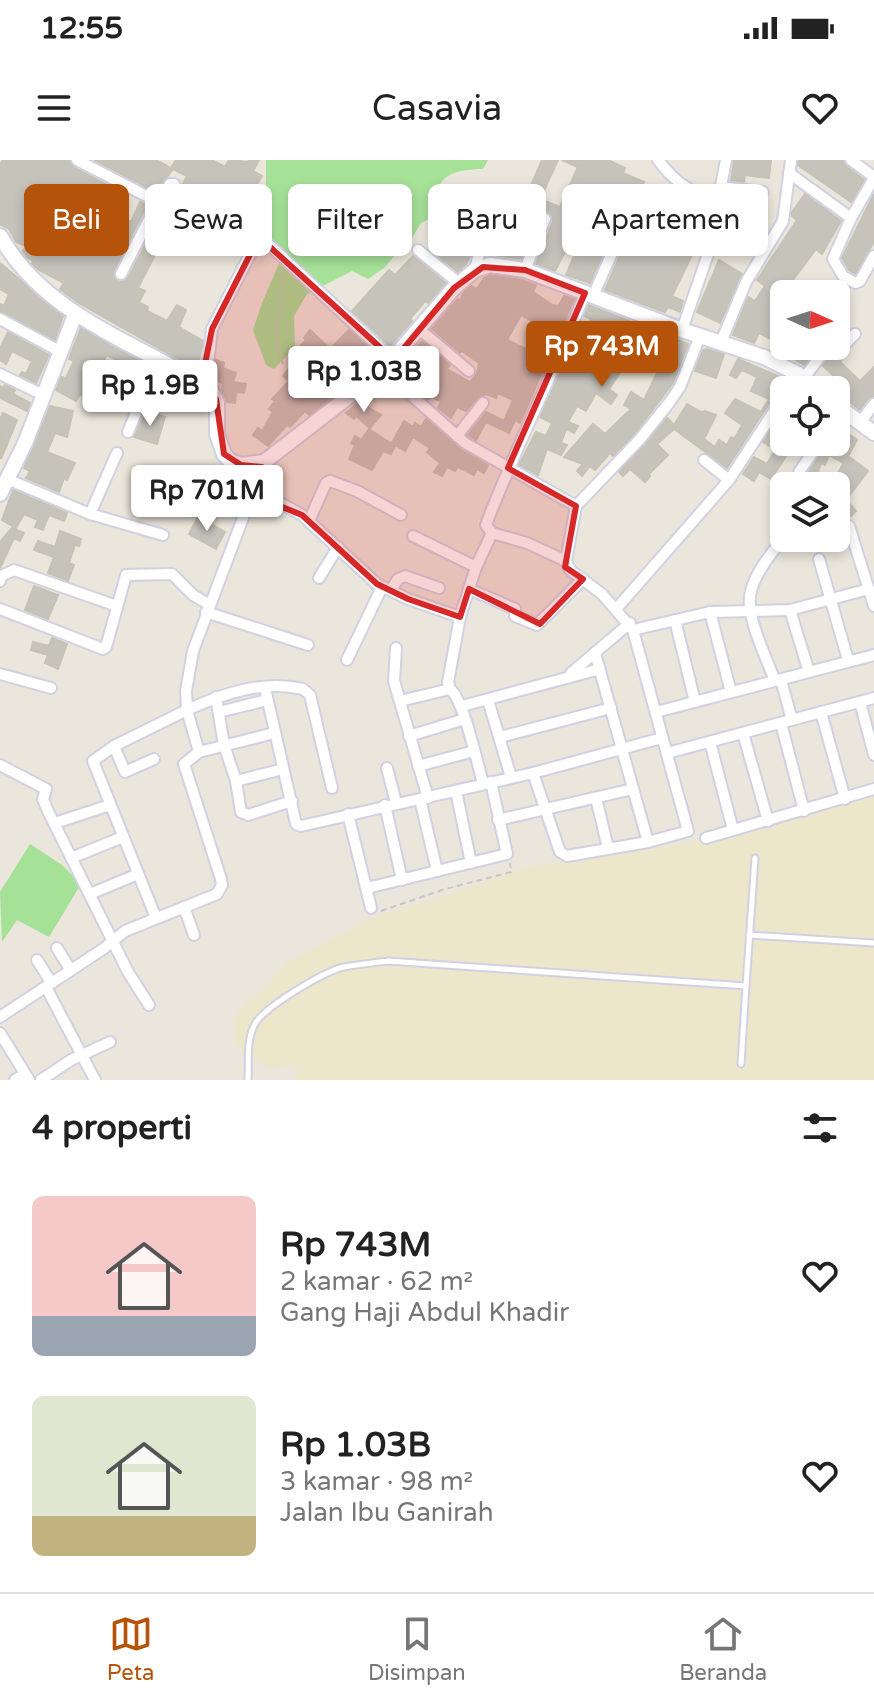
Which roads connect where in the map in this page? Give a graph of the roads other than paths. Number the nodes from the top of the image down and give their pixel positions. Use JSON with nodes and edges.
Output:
{"nodes":[{"id":1,"x":77,"y":160,"type":"edge"},
{"id":2,"x":658,"y":160,"type":"edge"},
{"id":3,"x":726,"y":160,"type":"edge"},
{"id":4,"x":791,"y":160,"type":"edge"},
{"id":5,"x":851,"y":160,"type":"edge"},
{"id":6,"x":789,"y":173,"type":"junction"},
{"id":7,"x":874,"y":178,"type":"edge"},
{"id":8,"x":681,"y":184,"type":"edge"},
{"id":9,"x":722,"y":184,"type":"edge"},
{"id":10,"x":145,"y":195,"type":"edge"},
{"id":11,"x":851,"y":218,"type":"junction"},
{"id":12,"x":145,"y":227,"type":"edge"},
{"id":13,"x":0,"y":236,"type":"edge"},
{"id":14,"x":272,"y":249,"type":"edge"},
{"id":15,"x":418,"y":250,"type":"dead end"},
{"id":16,"x":249,"y":256,"type":"edge"},
{"id":17,"x":479,"y":256,"type":"edge"},
{"id":18,"x":530,"y":256,"type":"edge"},
{"id":19,"x":608,"y":256,"type":"edge"},
{"id":20,"x":707,"y":256,"type":"edge"},
{"id":21,"x":874,"y":256,"type":"edge"},
{"id":22,"x":475,"y":270,"type":"junction"},
{"id":23,"x":525,"y":270,"type":"junction"},
{"id":24,"x":121,"y":274,"type":"dead end"},
{"id":25,"x":460,"y":284,"type":"junction"},
{"id":26,"x":589,"y":295,"type":"junction"},
{"id":27,"x":75,"y":315,"type":"junction"},
{"id":28,"x":0,"y":319,"type":"edge"},
{"id":29,"x":418,"y":328,"type":"junction"},
{"id":30,"x":682,"y":330,"type":"junction"},
{"id":31,"x":855,"y":334,"type":"dead end"},
{"id":32,"x":700,"y":336,"type":"junction"},
{"id":33,"x":850,"y":339,"type":"edge"},
{"id":34,"x":721,"y":342,"type":"junction"},
{"id":35,"x":61,"y":352,"type":"junction"},
{"id":36,"x":815,"y":360,"type":"edge"},
{"id":37,"x":158,"y":361,"type":"junction"},
{"id":38,"x":388,"y":365,"type":"junction"},
{"id":39,"x":469,"y":371,"type":"dead end"},
{"id":40,"x":0,"y":374,"type":"edge"},
{"id":41,"x":801,"y":376,"type":"joint"},
{"id":42,"x":201,"y":384,"type":"junction"},
{"id":43,"x":43,"y":395,"type":"junction"},
{"id":44,"x":483,"y":403,"type":"dead end"},
{"id":45,"x":874,"y":404,"type":"edge"},
{"id":46,"x":770,"y":417,"type":"edge"},
{"id":47,"x":850,"y":418,"type":"edge"},
{"id":48,"x":859,"y":424,"type":"junction"},
{"id":49,"x":128,"y":432,"type":"dead end"},
{"id":50,"x":874,"y":433,"type":"edge"},
{"id":51,"x":457,"y":436,"type":"junction"},
{"id":52,"x":117,"y":453,"type":"dead end"},
{"id":53,"x":810,"y":456,"type":"edge"},
{"id":54,"x":704,"y":460,"type":"dead end"},
{"id":55,"x":264,"y":462,"type":"junction"},
{"id":56,"x":508,"y":468,"type":"junction"},
{"id":57,"x":799,"y":472,"type":"dead end"},
{"id":58,"x":729,"y":480,"type":"junction"},
{"id":59,"x":3,"y":484,"type":"edge"},
{"id":60,"x":252,"y":495,"type":"junction"},
{"id":61,"x":576,"y":506,"type":"junction"},
{"id":62,"x":90,"y":514,"type":"junction"},
{"id":63,"x":401,"y":515,"type":"dead end"},
{"id":64,"x":309,"y":521,"type":"junction"},
{"id":65,"x":850,"y":529,"type":"edge"},
{"id":66,"x":492,"y":533,"type":"junction"},
{"id":67,"x":163,"y":535,"type":"dead end"},
{"id":68,"x":413,"y":536,"type":"dead end"},
{"id":69,"x":338,"y":547,"type":"junction"},
{"id":70,"x":772,"y":552,"type":"edge"},
{"id":71,"x":819,"y":559,"type":"dead end"},
{"id":72,"x":566,"y":561,"type":"junction"},
{"id":73,"x":476,"y":567,"type":"junction"},
{"id":74,"x":319,"y":578,"type":"dead end"},
{"id":75,"x":583,"y":579,"type":"junction"},
{"id":76,"x":0,"y":581,"type":"edge"},
{"id":77,"x":870,"y":581,"type":"edge"},
{"id":78,"x":386,"y":588,"type":"junction"},
{"id":79,"x":439,"y":588,"type":"dead end"},
{"id":80,"x":469,"y":589,"type":"junction"},
{"id":81,"x":831,"y":599,"type":"junction"},
{"id":82,"x":117,"y":606,"type":"junction"},
{"id":83,"x":874,"y":606,"type":"edge"},
{"id":84,"x":207,"y":608,"type":"junction"},
{"id":85,"x":617,"y":608,"type":"junction"},
{"id":86,"x":0,"y":609,"type":"edge"},
{"id":87,"x":790,"y":610,"type":"junction"},
{"id":88,"x":710,"y":612,"type":"junction"},
{"id":89,"x":751,"y":612,"type":"junction"},
{"id":90,"x":460,"y":617,"type":"junction"},
{"id":91,"x":675,"y":620,"type":"junction"},
{"id":92,"x":632,"y":626,"type":"junction"},
{"id":93,"x":308,"y":645,"type":"dead end"},
{"id":94,"x":396,"y":648,"type":"dead end"},
{"id":95,"x":595,"y":653,"type":"junction"},
{"id":96,"x":874,"y":655,"type":"edge"},
{"id":97,"x":347,"y":660,"type":"dead end"},
{"id":98,"x":848,"y":660,"type":"junction"},
{"id":99,"x":600,"y":669,"type":"junction"},
{"id":100,"x":809,"y":672,"type":"junction"},
{"id":101,"x":0,"y":674,"type":"edge"},
{"id":102,"x":566,"y":677,"type":"junction"},
{"id":103,"x":778,"y":681,"type":"junction"},
{"id":104,"x":51,"y":688,"type":"dead end"},
{"id":105,"x":450,"y":689,"type":"junction"},
{"id":106,"x":266,"y":692,"type":"junction"},
{"id":107,"x":731,"y":692,"type":"junction"},
{"id":108,"x":216,"y":697,"type":"junction"},
{"id":109,"x":874,"y":698,"type":"edge"},
{"id":110,"x":488,"y":700,"type":"junction"},
{"id":111,"x":400,"y":701,"type":"junction"},
{"id":112,"x":695,"y":702,"type":"junction"},
{"id":113,"x":860,"y":702,"type":"junction"},
{"id":114,"x":462,"y":706,"type":"junction"},
{"id":115,"x":611,"y":708,"type":"junction"},
{"id":116,"x":187,"y":710,"type":"junction"},
{"id":117,"x":219,"y":712,"type":"junction"},
{"id":118,"x":656,"y":712,"type":"junction"},
{"id":119,"x":821,"y":712,"type":"junction"},
{"id":120,"x":465,"y":719,"type":"junction"},
{"id":121,"x":786,"y":721,"type":"junction"},
{"id":122,"x":274,"y":733,"type":"junction"},
{"id":123,"x":743,"y":733,"type":"junction"},
{"id":124,"x":409,"y":736,"type":"junction"},
{"id":125,"x":500,"y":737,"type":"junction"},
{"id":126,"x":662,"y":738,"type":"junction"},
{"id":127,"x":710,"y":742,"type":"junction"},
{"id":128,"x":224,"y":745,"type":"junction"},
{"id":129,"x":114,"y":746,"type":"junction"},
{"id":130,"x":622,"y":748,"type":"junction"},
{"id":131,"x":474,"y":751,"type":"junction"},
{"id":132,"x":199,"y":752,"type":"junction"},
{"id":133,"x":667,"y":753,"type":"junction"},
{"id":134,"x":874,"y":755,"type":"edge"},
{"id":135,"x":154,"y":759,"type":"dead end"},
{"id":136,"x":0,"y":765,"type":"edge"},
{"id":137,"x":418,"y":766,"type":"junction"},
{"id":138,"x":387,"y":768,"type":"dead end"},
{"id":139,"x":283,"y":769,"type":"junction"},
{"id":140,"x":533,"y":773,"type":"junction"},
{"id":141,"x":511,"y":777,"type":"junction"},
{"id":142,"x":236,"y":781,"type":"junction"},
{"id":143,"x":487,"y":783,"type":"junction"},
{"id":144,"x":332,"y":788,"type":"dead end"},
{"id":145,"x":633,"y":789,"type":"junction"},
{"id":146,"x":874,"y":789,"type":"edge"},
{"id":147,"x":456,"y":791,"type":"junction"},
{"id":148,"x":424,"y":798,"type":"junction"},
{"id":149,"x":596,"y":798,"type":"junction"},
{"id":150,"x":845,"y":799,"type":"junction"},
{"id":151,"x":292,"y":801,"type":"junction"},
{"id":152,"x":390,"y":804,"type":"junction"},
{"id":153,"x":110,"y":805,"type":"junction"},
{"id":154,"x":546,"y":809,"type":"junction"},
{"id":155,"x":804,"y":811,"type":"junction"},
{"id":156,"x":348,"y":814,"type":"junction"},
{"id":157,"x":498,"y":820,"type":"junction"},
{"id":158,"x":768,"y":821,"type":"junction"},
{"id":159,"x":55,"y":823,"type":"junction"},
{"id":160,"x":733,"y":830,"type":"junction"},
{"id":161,"x":123,"y":837,"type":"junction"},
{"id":162,"x":706,"y":838,"type":"dead end"},
{"id":163,"x":648,"y":842,"type":"junction"},
{"id":164,"x":608,"y":848,"type":"junction"},
{"id":165,"x":71,"y":858,"type":"junction"},
{"id":166,"x":755,"y":858,"type":"dead end"},
{"id":167,"x":471,"y":863,"type":"junction"},
{"id":168,"x":437,"y":871,"type":"junction"},
{"id":169,"x":138,"y":874,"type":"junction"},
{"id":170,"x":402,"y":880,"type":"junction"},
{"id":171,"x":367,"y":888,"type":"junction"},
{"id":172,"x":90,"y":894,"type":"junction"},
{"id":173,"x":184,"y":907,"type":"junction"},
{"id":174,"x":371,"y":908,"type":"road end"},
{"id":175,"x":156,"y":918,"type":"junction"},
{"id":176,"x":194,"y":935,"type":"dead end"},
{"id":177,"x":749,"y":935,"type":"junction"},
{"id":178,"x":112,"y":940,"type":"junction"},
{"id":179,"x":874,"y":943,"type":"edge"},
{"id":180,"x":57,"y":948,"type":"dead end"},
{"id":181,"x":37,"y":960,"type":"dead end"},
{"id":182,"x":70,"y":969,"type":"junction"},
{"id":183,"x":746,"y":986,"type":"junction"},
{"id":184,"x":50,"y":987,"type":"junction"},
{"id":185,"x":149,"y":1005,"type":"dead end"},
{"id":186,"x":0,"y":1017,"type":"edge"},
{"id":187,"x":0,"y":1033,"type":"edge"},
{"id":188,"x":110,"y":1042,"type":"dead end"},
{"id":189,"x":83,"y":1054,"type":"junction"},
{"id":190,"x":741,"y":1064,"type":"dead end"},
{"id":191,"x":27,"y":1077,"type":"edge"},
{"id":192,"x":15,"y":1080,"type":"edge"},
{"id":193,"x":41,"y":1080,"type":"edge"},
{"id":194,"x":95,"y":1080,"type":"edge"},
{"id":195,"x":248,"y":1080,"type":"edge"}],
"edges":[{"from":1,"to":10,"type":"street"},
{"from":2,"to":8,"type":"street"},
{"from":3,"to":9,"type":"street"},
{"from":4,"to":6,"type":"street"},
{"from":5,"to":7,"type":"street"},
{"from":6,"to":11,"type":"street"},
{"from":6,"to":34,"type":"street"},
{"from":7,"to":11,"type":"street"},
{"from":11,"to":21,"type":"street"},
{"from":12,"to":24,"type":"street"},
{"from":13,"to":27,"type":"main road"},
{"from":14,"to":38,"type":"street"},
{"from":15,"to":25,"type":"street"},
{"from":16,"to":42,"type":"street"},
{"from":17,"to":22,"type":"street"},
{"from":18,"to":23,"type":"street"},
{"from":19,"to":26,"type":"street"},
{"from":20,"to":30,"type":"street"},
{"from":22,"to":23,"type":"main road"},
{"from":22,"to":25,"type":"main road"},
{"from":23,"to":26,"type":"main road"},
{"from":25,"to":29,"type":"main road"},
{"from":26,"to":30,"type":"main road"},
{"from":26,"to":56,"type":"street"},
{"from":27,"to":35,"type":"main road"},
{"from":27,"to":37,"type":"main road"},
{"from":28,"to":35,"type":"street"},
{"from":29,"to":38,"type":"main road"},
{"from":29,"to":39,"type":"street"},
{"from":30,"to":32,"type":"main road"},
{"from":31,"to":33,"type":"street"},
{"from":32,"to":34,"type":"main road"},
{"from":32,"to":61,"type":"street"},
{"from":34,"to":41,"type":"main road"},
{"from":35,"to":43,"type":"main road"},
{"from":36,"to":41,"type":"street"},
{"from":37,"to":42,"type":"main road"},
{"from":37,"to":49,"type":"street"},
{"from":38,"to":51,"type":"street"},
{"from":38,"to":55,"type":"main road"},
{"from":40,"to":43,"type":"street"},
{"from":42,"to":55,"type":"main road"},
{"from":43,"to":59,"type":"main road"},
{"from":44,"to":51,"type":"street"},
{"from":45,"to":48,"type":"street"},
{"from":46,"to":58,"type":"street"},
{"from":47,"to":48,"type":"main road"},
{"from":48,"to":50,"type":"main road"},
{"from":51,"to":56,"type":"street"},
{"from":52,"to":62,"type":"street"},
{"from":53,"to":57,"type":"street"},
{"from":54,"to":58,"type":"street"},
{"from":55,"to":60,"type":"street"},
{"from":56,"to":61,"type":"street"},
{"from":56,"to":66,"type":"street"},
{"from":58,"to":85,"type":"street"},
{"from":59,"to":62,"type":"street"},
{"from":60,"to":64,"type":"street"},
{"from":60,"to":84,"type":"street"},
{"from":61,"to":72,"type":"street"},
{"from":62,"to":67,"type":"street"},
{"from":63,"to":64,"type":"street"},
{"from":64,"to":69,"type":"street"},
{"from":65,"to":77,"type":"street"},
{"from":66,"to":72,"type":"street"},
{"from":66,"to":73,"type":"street"},
{"from":68,"to":73,"type":"street"},
{"from":69,"to":74,"type":"street"},
{"from":69,"to":78,"type":"street"},
{"from":70,"to":89,"type":"street"},
{"from":71,"to":81,"type":"street"},
{"from":72,"to":75,"type":"street"},
{"from":73,"to":80,"type":"street"},
{"from":75,"to":80,"type":"street"},
{"from":75,"to":85,"type":"street"},
{"from":76,"to":82,"type":"street"},
{"from":77,"to":81,"type":"street"},
{"from":77,"to":83,"type":"street"},
{"from":78,"to":79,"type":"street"},
{"from":78,"to":90,"type":"street"},
{"from":78,"to":97,"type":"street"},
{"from":80,"to":90,"type":"street"},
{"from":81,"to":87,"type":"street"},
{"from":81,"to":98,"type":"street"},
{"from":82,"to":84,"type":"street"},
{"from":82,"to":86,"type":"street"},
{"from":84,"to":93,"type":"street"},
{"from":84,"to":116,"type":"street"},
{"from":85,"to":92,"type":"street"},
{"from":87,"to":89,"type":"street"},
{"from":87,"to":100,"type":"street"},
{"from":88,"to":89,"type":"street"},
{"from":88,"to":91,"type":"street"},
{"from":88,"to":107,"type":"street"},
{"from":89,"to":103,"type":"street"},
{"from":90,"to":105,"type":"street"},
{"from":91,"to":92,"type":"street"},
{"from":91,"to":112,"type":"street"},
{"from":92,"to":95,"type":"street"},
{"from":92,"to":118,"type":"street"},
{"from":94,"to":111,"type":"street"},
{"from":95,"to":99,"type":"street"},
{"from":95,"to":102,"type":"street"},
{"from":96,"to":98,"type":"street"},
{"from":98,"to":100,"type":"street"},
{"from":99,"to":102,"type":"street"},
{"from":99,"to":115,"type":"street"},
{"from":100,"to":103,"type":"street"},
{"from":101,"to":104,"type":"street"},
{"from":102,"to":110,"type":"street"},
{"from":103,"to":107,"type":"street"},
{"from":103,"to":121,"type":"street"},
{"from":105,"to":111,"type":"street"},
{"from":105,"to":114,"type":"street"},
{"from":106,"to":108,"type":"street"},
{"from":106,"to":117,"type":"street"},
{"from":106,"to":122,"type":"street"},
{"from":106,"to":144,"type":"street"},
{"from":107,"to":112,"type":"street"},
{"from":108,"to":116,"type":"street"},
{"from":108,"to":117,"type":"street"},
{"from":109,"to":113,"type":"street"},
{"from":110,"to":114,"type":"street"},
{"from":110,"to":125,"type":"street"},
{"from":111,"to":124,"type":"street"},
{"from":112,"to":118,"type":"street"},
{"from":113,"to":119,"type":"street"},
{"from":113,"to":134,"type":"street"},
{"from":114,"to":120,"type":"street"},
{"from":115,"to":125,"type":"street"},
{"from":115,"to":130,"type":"street"},
{"from":116,"to":129,"type":"street"},
{"from":116,"to":132,"type":"street"},
{"from":117,"to":128,"type":"street"},
{"from":118,"to":126,"type":"street"},
{"from":119,"to":121,"type":"street"},
{"from":119,"to":150,"type":"street"},
{"from":120,"to":124,"type":"street"},
{"from":120,"to":131,"type":"street"},
{"from":121,"to":123,"type":"street"},
{"from":121,"to":155,"type":"street"},
{"from":122,"to":128,"type":"street"},
{"from":122,"to":139,"type":"street"},
{"from":123,"to":127,"type":"street"},
{"from":123,"to":158,"type":"street"},
{"from":124,"to":137,"type":"street"},
{"from":125,"to":141,"type":"street"},
{"from":126,"to":130,"type":"street"},
{"from":126,"to":133,"type":"street"},
{"from":127,"to":133,"type":"street"},
{"from":127,"to":160,"type":"street"},
{"from":128,"to":132,"type":"street"},
{"from":128,"to":142,"type":"street"},
{"from":129,"to":135,"type":"street"},
{"from":129,"to":153,"type":"street"},
{"from":130,"to":140,"type":"street"},
{"from":130,"to":145,"type":"street"},
{"from":131,"to":137,"type":"street"},
{"from":131,"to":143,"type":"street"},
{"from":132,"to":173,"type":"street"},
{"from":133,"to":163,"type":"street"},
{"from":136,"to":159,"type":"street"},
{"from":137,"to":148,"type":"street"},
{"from":138,"to":152,"type":"street"},
{"from":139,"to":142,"type":"street"},
{"from":139,"to":151,"type":"street"},
{"from":140,"to":141,"type":"street"},
{"from":140,"to":154,"type":"street"},
{"from":141,"to":143,"type":"street"},
{"from":142,"to":151,"type":"street"},
{"from":143,"to":147,"type":"street"},
{"from":143,"to":157,"type":"street"},
{"from":145,"to":149,"type":"street"},
{"from":145,"to":163,"type":"street"},
{"from":146,"to":150,"type":"street"},
{"from":147,"to":148,"type":"street"},
{"from":147,"to":167,"type":"street"},
{"from":148,"to":152,"type":"street"},
{"from":148,"to":168,"type":"street"},
{"from":149,"to":154,"type":"street"},
{"from":149,"to":164,"type":"street"},
{"from":150,"to":155,"type":"street"},
{"from":151,"to":156,"type":"street"},
{"from":152,"to":156,"type":"street"},
{"from":152,"to":170,"type":"street"},
{"from":153,"to":159,"type":"street"},
{"from":153,"to":161,"type":"street"},
{"from":154,"to":157,"type":"street"},
{"from":154,"to":164,"type":"street"},
{"from":155,"to":158,"type":"street"},
{"from":156,"to":171,"type":"street"},
{"from":157,"to":167,"type":"street"},
{"from":158,"to":160,"type":"street"},
{"from":159,"to":165,"type":"street"},
{"from":160,"to":162,"type":"street"},
{"from":161,"to":165,"type":"street"},
{"from":161,"to":169,"type":"street"},
{"from":163,"to":164,"type":"street"},
{"from":165,"to":172,"type":"street"},
{"from":166,"to":177,"type":"lane"},
{"from":167,"to":168,"type":"street"},
{"from":168,"to":170,"type":"street"},
{"from":169,"to":172,"type":"street"},
{"from":169,"to":175,"type":"street"},
{"from":170,"to":171,"type":"street"},
{"from":171,"to":174,"type":"street"},
{"from":172,"to":178,"type":"street"},
{"from":173,"to":175,"type":"street"},
{"from":173,"to":176,"type":"street"},
{"from":175,"to":178,"type":"street"},
{"from":177,"to":179,"type":"lane"},
{"from":177,"to":183,"type":"lane"},
{"from":178,"to":182,"type":"street"},
{"from":178,"to":185,"type":"street"},
{"from":180,"to":182,"type":"street"},
{"from":181,"to":184,"type":"street"},
{"from":182,"to":184,"type":"street"},
{"from":183,"to":190,"type":"lane"},
{"from":183,"to":195,"type":"lane"},
{"from":184,"to":186,"type":"street"},
{"from":184,"to":189,"type":"street"},
{"from":187,"to":191,"type":"street"},
{"from":188,"to":189,"type":"street"},
{"from":189,"to":193,"type":"street"},
{"from":189,"to":194,"type":"street"},
{"from":191,"to":192,"type":"street"}]}
